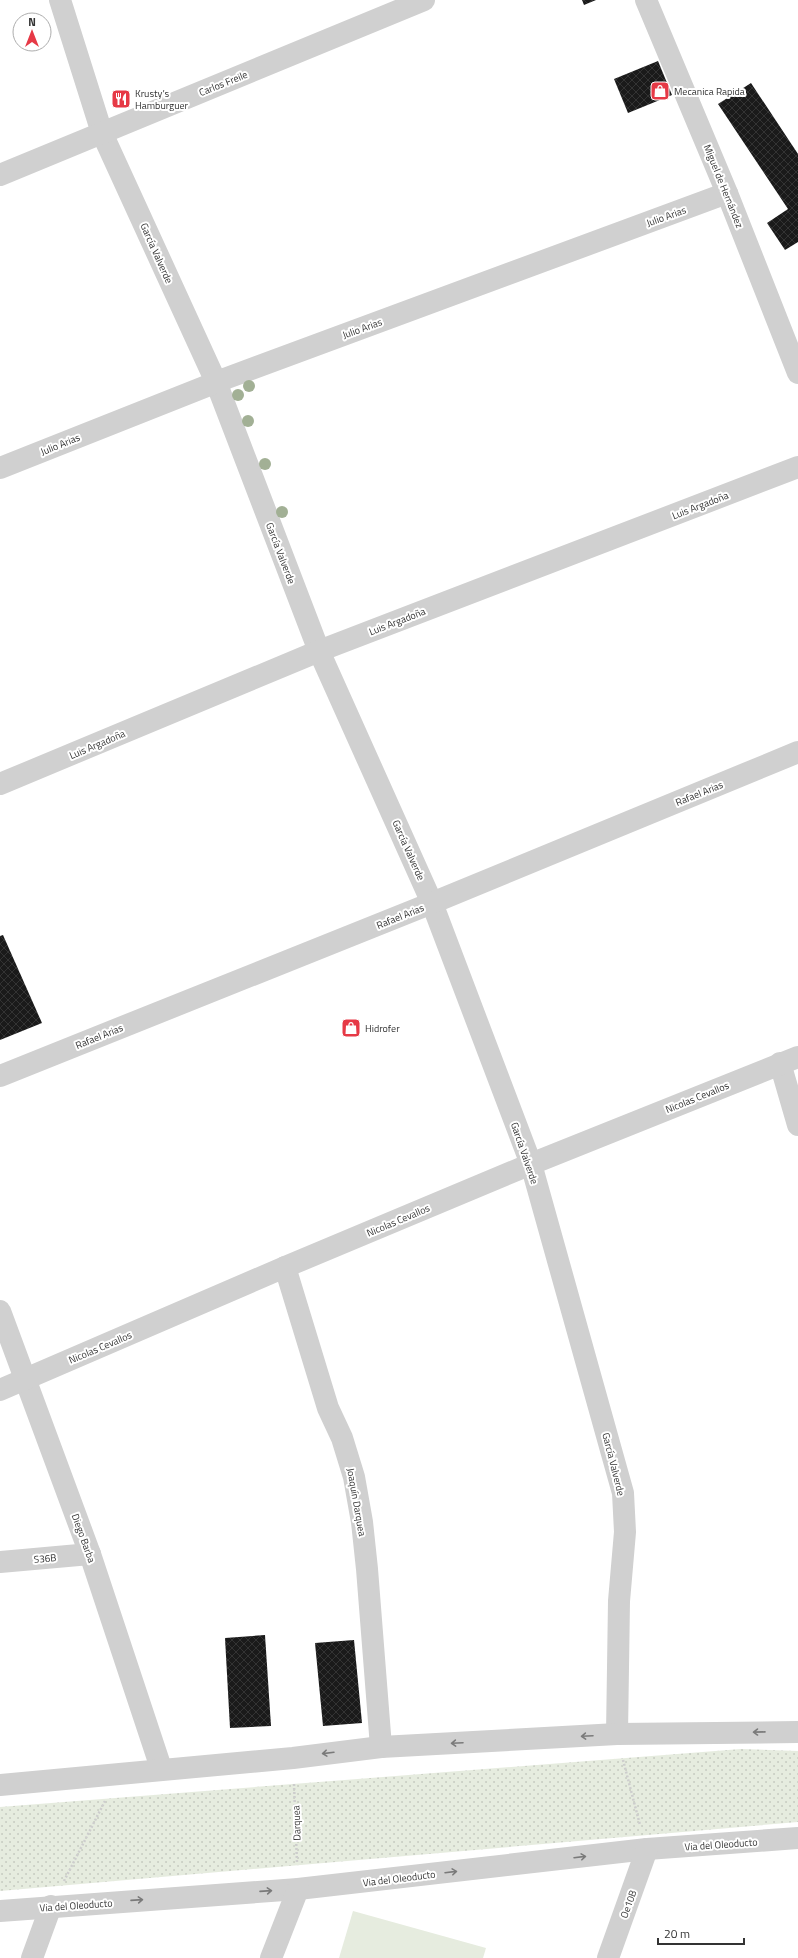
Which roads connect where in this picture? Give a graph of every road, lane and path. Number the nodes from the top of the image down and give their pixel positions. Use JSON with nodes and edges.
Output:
{"nodes":[{"id":1,"x":60,"y":0,"type":"edge"},
{"id":2,"x":424,"y":0,"type":"edge"},
{"id":3,"x":646,"y":0,"type":"edge"},
{"id":4,"x":102,"y":133,"type":"junction"},
{"id":5,"x":0,"y":175,"type":"edge"},
{"id":6,"x":727,"y":194,"type":"junction"},
{"id":7,"x":798,"y":373,"type":"edge"},
{"id":8,"x":216,"y":382,"type":"junction"},
{"id":9,"x":798,"y":467,"type":"edge"},
{"id":10,"x":0,"y":468,"type":"edge"},
{"id":11,"x":319,"y":651,"type":"junction"},
{"id":12,"x":798,"y":752,"type":"edge"},
{"id":13,"x":0,"y":784,"type":"edge"},
{"id":14,"x":432,"y":903,"type":"junction"},
{"id":15,"x":789,"y":1060,"type":"edge"},
{"id":16,"x":0,"y":1076,"type":"edge"},
{"id":17,"x":798,"y":1125,"type":"edge"},
{"id":18,"x":531,"y":1164,"type":"junction"},
{"id":19,"x":285,"y":1266,"type":"junction"},
{"id":20,"x":0,"y":1311,"type":"edge"},
{"id":21,"x":24,"y":1380,"type":"junction"},
{"id":22,"x":0,"y":1390,"type":"edge"},
{"id":23,"x":90,"y":1554,"type":"junction"},
{"id":24,"x":0,"y":1562,"type":"edge"},
{"id":25,"x":798,"y":1732,"type":"edge"},
{"id":26,"x":617,"y":1734,"type":"junction"},
{"id":27,"x":381,"y":1747,"type":"junction"},
{"id":28,"x":293,"y":1758,"type":"junction"},
{"id":29,"x":161,"y":1768,"type":"junction"},
{"id":30,"x":119,"y":1774,"type":"junction"},
{"id":31,"x":0,"y":1784,"type":"edge"},
{"id":32,"x":798,"y":1838,"type":"edge"},
{"id":33,"x":647,"y":1849,"type":"junction"},
{"id":34,"x":298,"y":1889,"type":"junction"},
{"id":35,"x":51,"y":1906,"type":"junction"},
{"id":36,"x":0,"y":1911,"type":"edge"},
{"id":37,"x":32,"y":1958,"type":"edge"},
{"id":38,"x":271,"y":1958,"type":"edge"},
{"id":39,"x":608,"y":1958,"type":"edge"}],
"edges":[{"from":1,"to":4,"type":"street","name":"García Valverde"},
{"from":2,"to":4,"type":"street","name":"Carlos Freile"},
{"from":3,"to":6,"type":"street","name":"Miguel de Hernández"},
{"from":4,"to":5,"type":"street","name":"Carlos Freile"},
{"from":4,"to":8,"type":"street","name":"García Valverde"},
{"from":6,"to":7,"type":"street","name":"Miguel de Hernández"},
{"from":6,"to":8,"type":"street","name":"Julio Arias"},
{"from":8,"to":10,"type":"street","name":"Julio Arias"},
{"from":8,"to":11,"type":"street","name":"García Valverde"},
{"from":9,"to":11,"type":"street","name":"Luis Argadoña"},
{"from":11,"to":13,"type":"street","name":"Luis Argadoña"},
{"from":11,"to":14,"type":"street","name":"García Valverde"},
{"from":12,"to":14,"type":"street","name":"Rafael Arias"},
{"from":14,"to":16,"type":"street","name":"Rafael Arias"},
{"from":14,"to":18,"type":"street","name":"García Valverde"},
{"from":15,"to":17,"type":"street"},
{"from":15,"to":18,"type":"street","name":"Nicolas Cevallos"},
{"from":18,"to":19,"type":"street","name":"Nicolas Cevallos"},
{"from":18,"to":26,"type":"street","name":"García Valverde"},
{"from":19,"to":21,"type":"street","name":"Nicolas Cevallos"},
{"from":19,"to":27,"type":"street","name":"Joaquín Darquea"},
{"from":20,"to":21,"type":"street","name":"Diego Barba"},
{"from":21,"to":22,"type":"street","name":"Nicolas Cevallos"},
{"from":21,"to":23,"type":"street","name":"Diego Barba"},
{"from":23,"to":24,"type":"street","name":"S36B"},
{"from":23,"to":29,"type":"street","name":"Diego Barba"},
{"from":25,"to":26,"type":"street","one_way":true},
{"from":26,"to":27,"type":"street","one_way":true},
{"from":26,"to":33,"type":"path"},
{"from":27,"to":28,"type":"street","one_way":true},
{"from":28,"to":29,"type":"street"},
{"from":28,"to":34,"type":"path","name":"Darquea"},
{"from":29,"to":30,"type":"street"},
{"from":30,"to":31,"type":"street"},
{"from":30,"to":35,"type":"path"},
{"from":32,"to":33,"type":"street","name":"Via del Oleoducto"},
{"from":34,"to":33,"type":"street","name":"Via del Oleoducto","one_way":true},
{"from":33,"to":39,"type":"street","name":"Oe10B"},
{"from":35,"to":34,"type":"street","name":"Via del Oleoducto","one_way":true},
{"from":34,"to":38,"type":"street"},
{"from":35,"to":36,"type":"street","name":"Via del Oleoducto"},
{"from":35,"to":37,"type":"street"}]}
